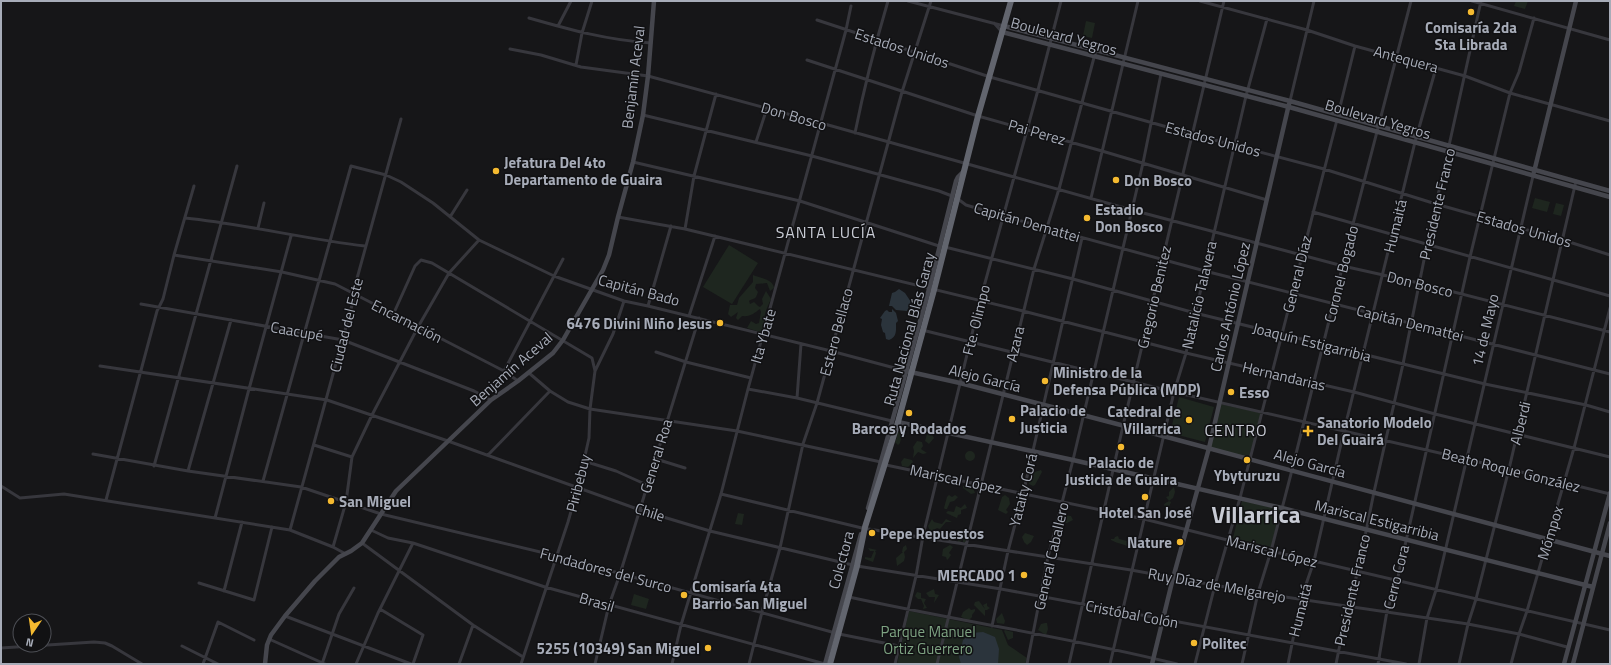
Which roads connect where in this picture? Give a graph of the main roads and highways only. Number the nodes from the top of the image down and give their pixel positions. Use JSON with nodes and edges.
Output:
{"nodes":[{"id":1,"x":654,"y":1,"type":"edge"},
{"id":2,"x":1011,"y":1,"type":"edge"},
{"id":3,"x":1576,"y":1,"type":"edge"},
{"id":4,"x":1003,"y":30,"type":"junction"},
{"id":5,"x":1290,"y":101,"type":"junction"},
{"id":6,"x":1289,"y":106,"type":"junction"},
{"id":7,"x":1534,"y":170,"type":"junction"},
{"id":8,"x":1533,"y":176,"type":"junction"},
{"id":9,"x":1610,"y":191,"type":"edge"},
{"id":10,"x":1610,"y":197,"type":"edge"},
{"id":11,"x":931,"y":290,"type":"junction"},
{"id":12,"x":908,"y":372,"type":"junction"},
{"id":13,"x":895,"y":421,"type":"junction"},
{"id":14,"x":1209,"y":448,"type":"junction"},
{"id":15,"x":1198,"y":489,"type":"junction"},
{"id":16,"x":1610,"y":494,"type":"edge"},
{"id":17,"x":1610,"y":524,"type":"edge"},
{"id":18,"x":1594,"y":552,"type":"junction"},
{"id":19,"x":1602,"y":554,"type":"junction"},
{"id":20,"x":1610,"y":556,"type":"edge"},
{"id":21,"x":855,"y":566,"type":"junction"},
{"id":22,"x":1586,"y":584,"type":"junction"},
{"id":23,"x":1593,"y":587,"type":"junction"},
{"id":24,"x":836,"y":633,"type":"junction"},
{"id":25,"x":265,"y":664,"type":"edge"},
{"id":26,"x":825,"y":664,"type":"edge"},
{"id":27,"x":830,"y":664,"type":"edge"},
{"id":28,"x":1152,"y":664,"type":"edge"},
{"id":29,"x":1564,"y":664,"type":"edge"},
{"id":30,"x":1573,"y":664,"type":"edge"}],
"edges":[{"from":1,"to":25,"type":"main road","name":"Benjamín Aceval"},
{"from":2,"to":4,"type":"highway","name":"Ruta Nacional Blás Garay"},
{"from":3,"to":7,"type":"main road","name":"14 de Mayo"},
{"from":4,"to":5,"type":"main road","name":"Boulevard Yegros"},
{"from":4,"to":6,"type":"main road","name":"Boulevard Yegros"},
{"from":4,"to":11,"type":"highway","name":"Ruta Nacional Blás Garay"},
{"from":5,"to":6,"type":"main road","name":"Carlos António López"},
{"from":5,"to":7,"type":"main road","name":"Boulevard Yegros"},
{"from":6,"to":8,"type":"main road","name":"Boulevard Yegros"},
{"from":6,"to":14,"type":"main road","name":"Carlos António López"},
{"from":7,"to":8,"type":"main road","name":"14 de Mayo"},
{"from":7,"to":9,"type":"main road","name":"Boulevard Yegros"},
{"from":8,"to":10,"type":"main road","name":"Boulevard Yegros"},
{"from":11,"to":12,"type":"main road"},
{"from":11,"to":12,"type":"highway","name":"Ruta Nacional Blás Garay"},
{"from":12,"to":13,"type":"highway","name":"Ruta Nacional Blás Garay"},
{"from":12,"to":14,"type":"main road","name":"Alejo García"},
{"from":13,"to":15,"type":"main road","name":"Mariscal Estigarribia"},
{"from":13,"to":21,"type":"highway","name":"Ruta Nacional Blás Garay"},
{"from":14,"to":15,"type":"main road","name":"Carlos António López"},
{"from":14,"to":18,"type":"main road","name":"Alejo García"},
{"from":15,"to":22,"type":"main road","name":"Mariscal Estigarribia"},
{"from":15,"to":28,"type":"main road","name":"Carlos António López"},
{"from":16,"to":18,"type":"main road"},
{"from":17,"to":19,"type":"main road"},
{"from":18,"to":19,"type":"main road","name":"Alejo García"},
{"from":18,"to":22,"type":"main road"},
{"from":19,"to":20,"type":"main road","name":"Alejo García"},
{"from":19,"to":23,"type":"main road"},
{"from":21,"to":24,"type":"main road","name":"Colectora"},
{"from":21,"to":24,"type":"highway","name":"Ruta Nacional Blás Garay"},
{"from":22,"to":23,"type":"main road","name":"Mariscal Estigarribia"},
{"from":22,"to":29,"type":"main road"},
{"from":23,"to":30,"type":"main road"},
{"from":24,"to":26,"type":"main road","name":"Colectora"},
{"from":24,"to":27,"type":"highway","name":"Ruta Nacional Blás Garay"}]}
